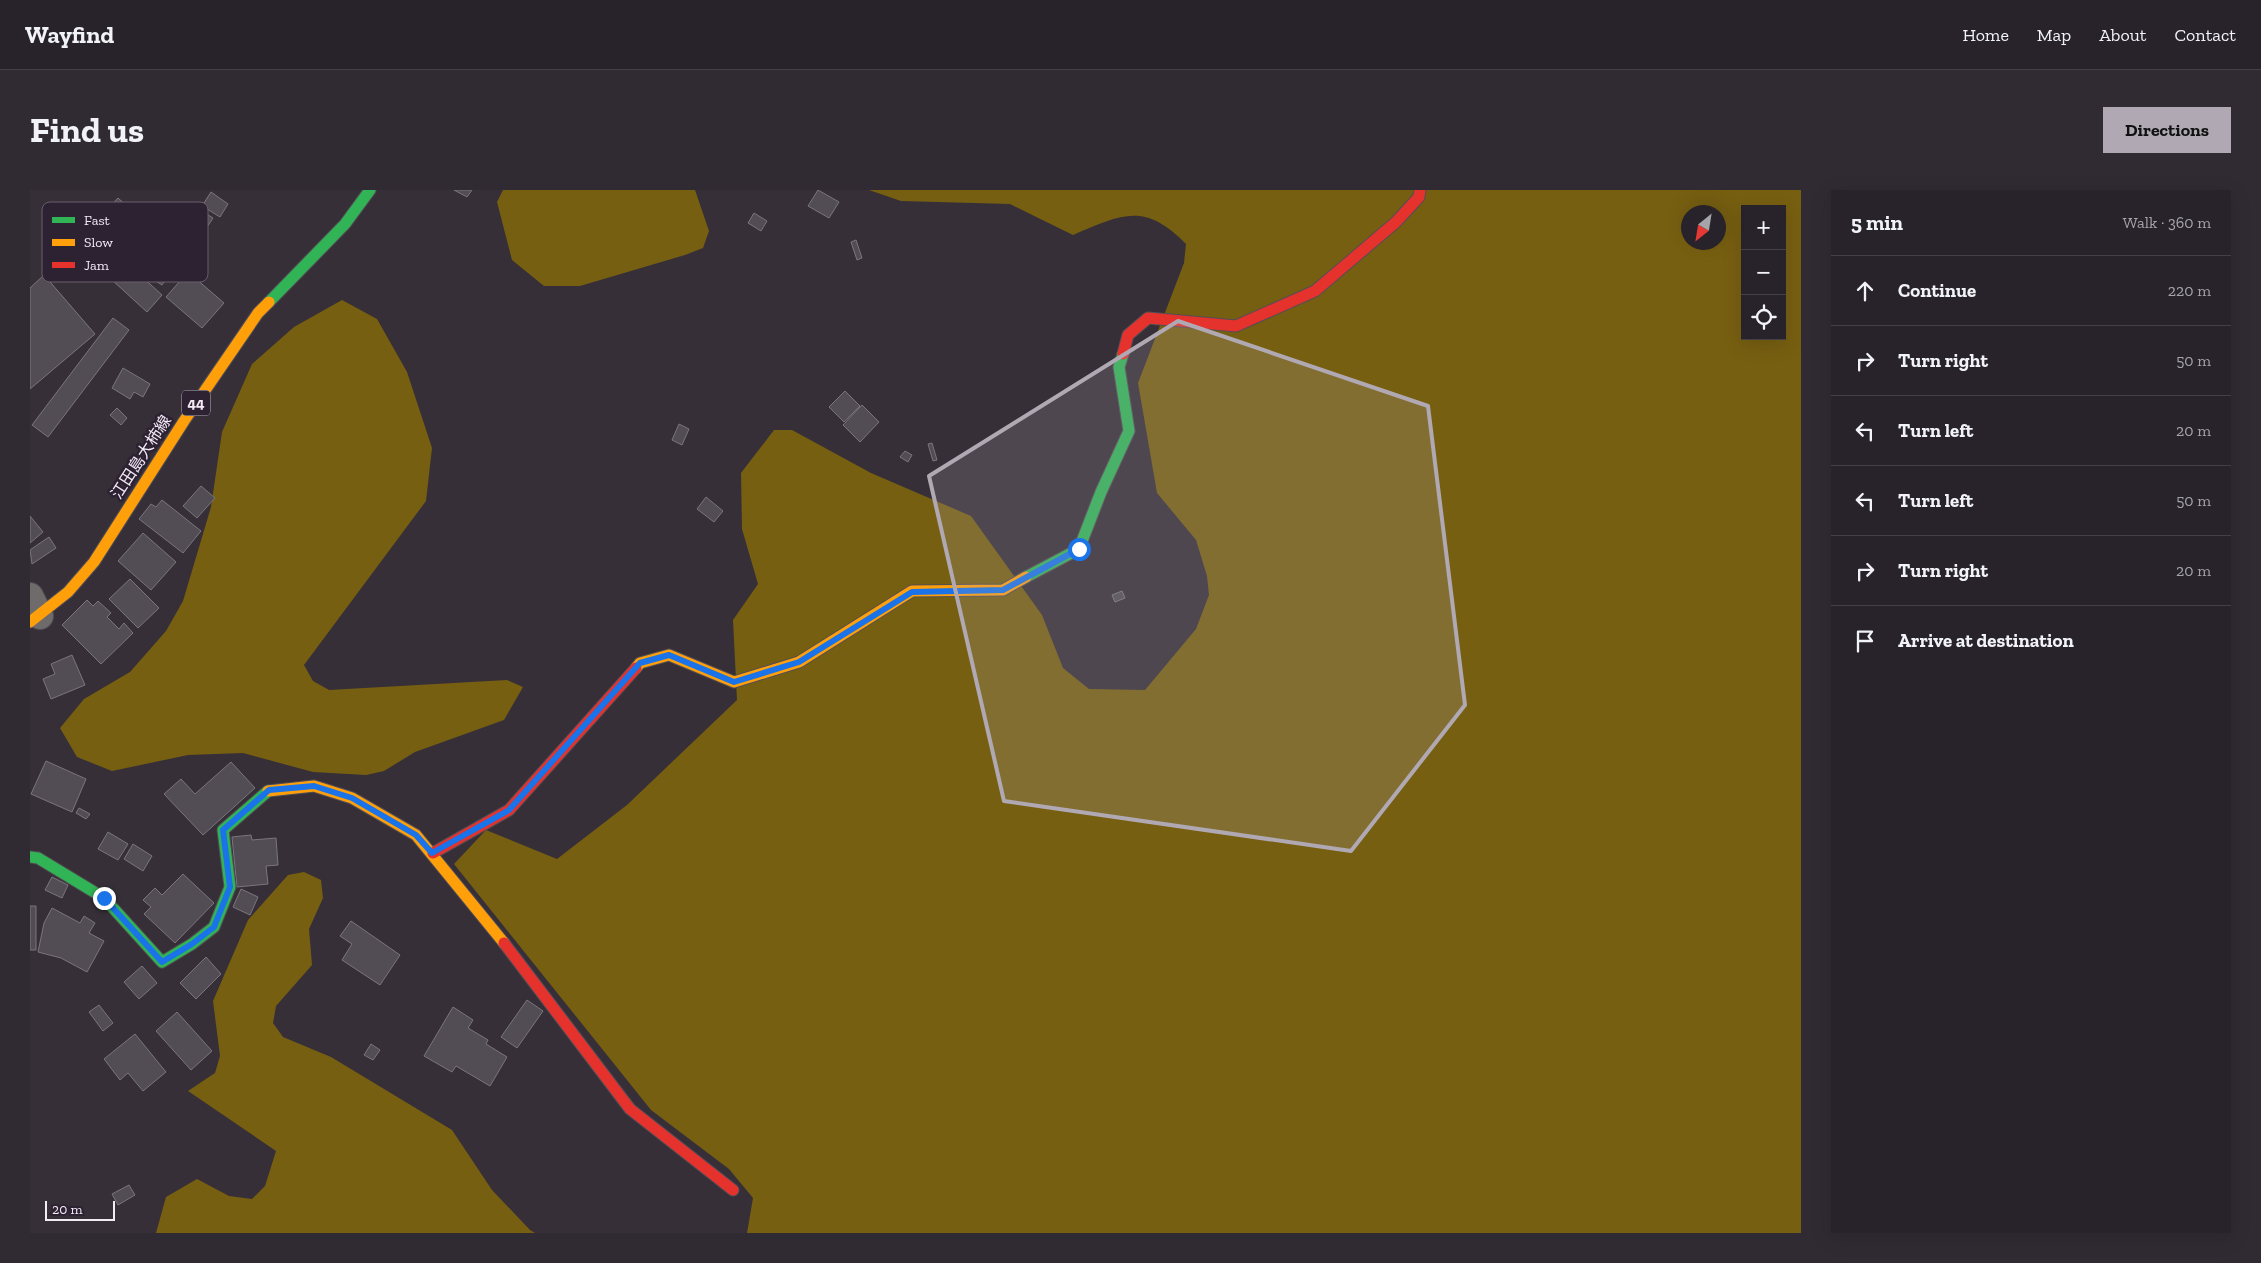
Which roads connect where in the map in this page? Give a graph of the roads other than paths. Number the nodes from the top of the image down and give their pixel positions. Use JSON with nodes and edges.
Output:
{"nodes":[{"id":1,"x":370,"y":190,"type":"edge"},
{"id":2,"x":1420,"y":190,"type":"edge"},
{"id":3,"x":33,"y":611,"type":"edge"},
{"id":4,"x":432,"y":853,"type":"junction"},
{"id":5,"x":30,"y":857,"type":"edge"},
{"id":6,"x":733,"y":1190,"type":"dead end"}],
"edges":[{"from":1,"to":3,"type":"street","name":"江田島大柿線","number":"44"},
{"from":2,"to":4,"type":"street"},
{"from":4,"to":5,"type":"street"},
{"from":4,"to":6,"type":"street"}]}
